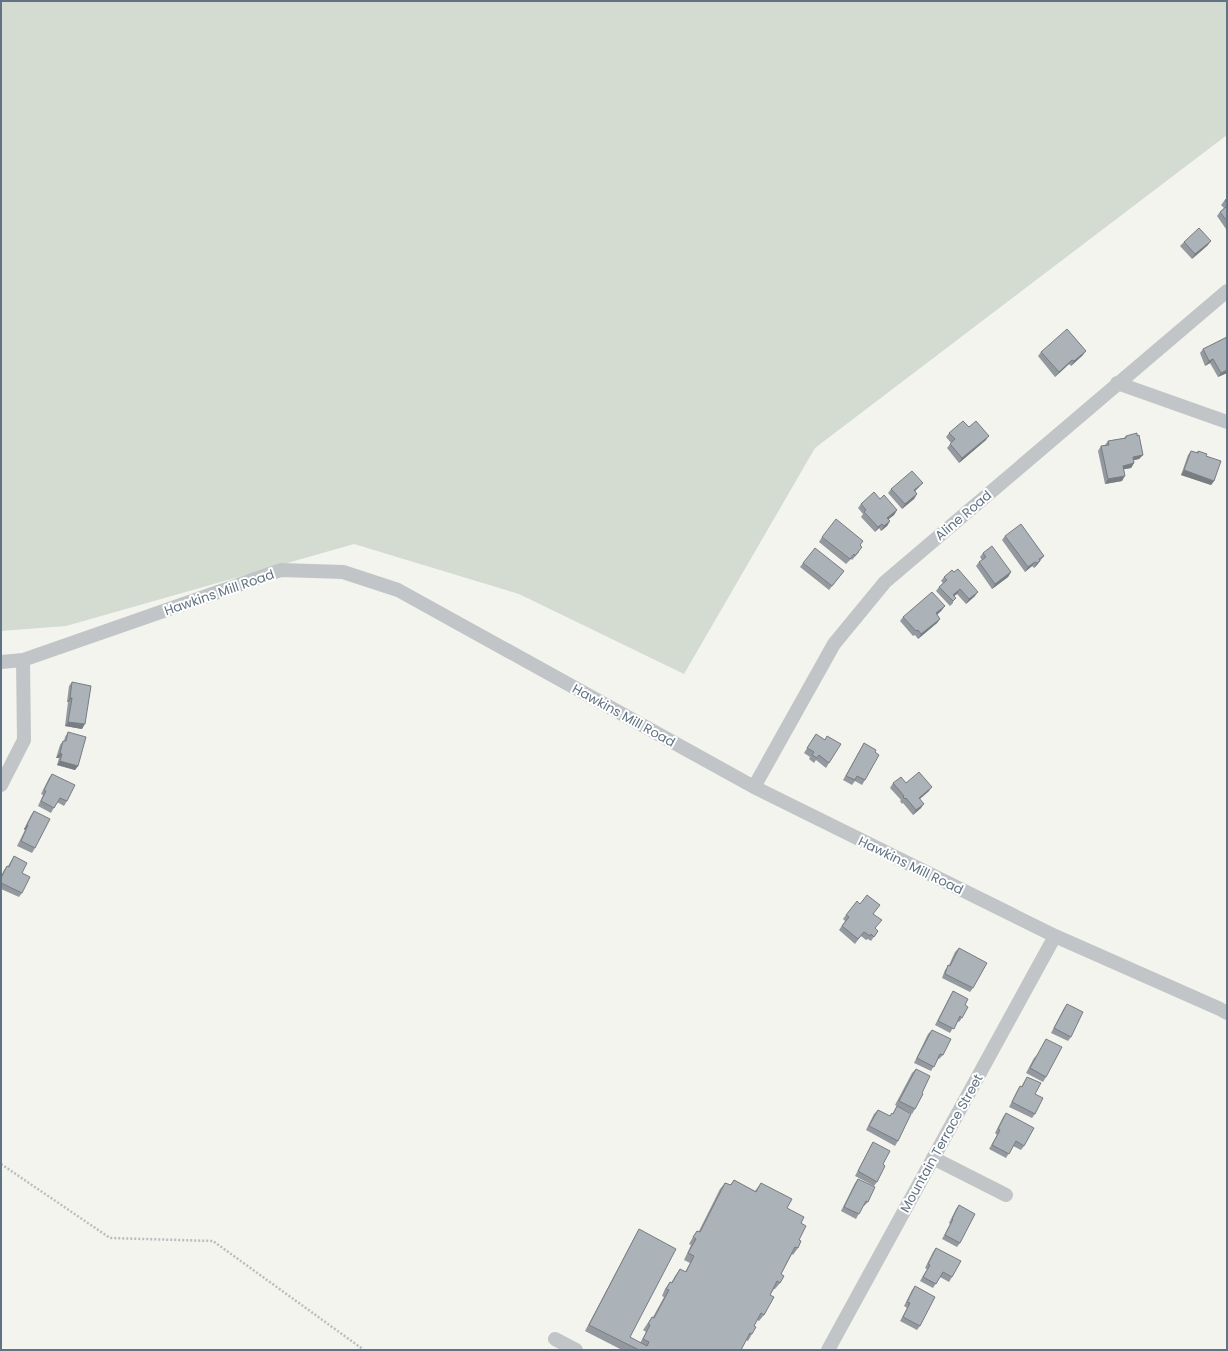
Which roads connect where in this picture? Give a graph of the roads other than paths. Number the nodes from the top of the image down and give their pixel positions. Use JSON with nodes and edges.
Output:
{"nodes":[{"id":1,"x":1227,"y":291,"type":"edge"},
{"id":2,"x":1117,"y":383,"type":"junction"},
{"id":3,"x":1227,"y":422,"type":"edge"},
{"id":4,"x":23,"y":660,"type":"junction"},
{"id":5,"x":1,"y":662,"type":"edge"},
{"id":6,"x":1,"y":785,"type":"edge"},
{"id":7,"x":754,"y":787,"type":"junction"},
{"id":8,"x":1055,"y":936,"type":"junction"},
{"id":9,"x":1227,"y":1013,"type":"edge"},
{"id":10,"x":934,"y":1158,"type":"junction"},
{"id":11,"x":1006,"y":1195,"type":"dead end"},
{"id":12,"x":555,"y":1339,"type":"dead end"},
{"id":13,"x":576,"y":1350,"type":"edge"},
{"id":14,"x":828,"y":1350,"type":"edge"}],
"edges":[{"from":1,"to":2,"type":"street","name":"Aline Road"},
{"from":2,"to":3,"type":"street"},
{"from":2,"to":7,"type":"street","name":"Aline Road"},
{"from":4,"to":5,"type":"street","name":"Hawkins Mill Road"},
{"from":4,"to":6,"type":"street"},
{"from":4,"to":7,"type":"street","name":"Hawkins Mill Road"},
{"from":7,"to":8,"type":"street","name":"Hawkins Mill Road"},
{"from":8,"to":9,"type":"street","name":"Hawkins Mill Road"},
{"from":8,"to":10,"type":"street","name":"Mountain Terrace Street"},
{"from":10,"to":11,"type":"street"},
{"from":10,"to":14,"type":"street","name":"Mountain Terrace Street"},
{"from":12,"to":13,"type":"street"}]}
